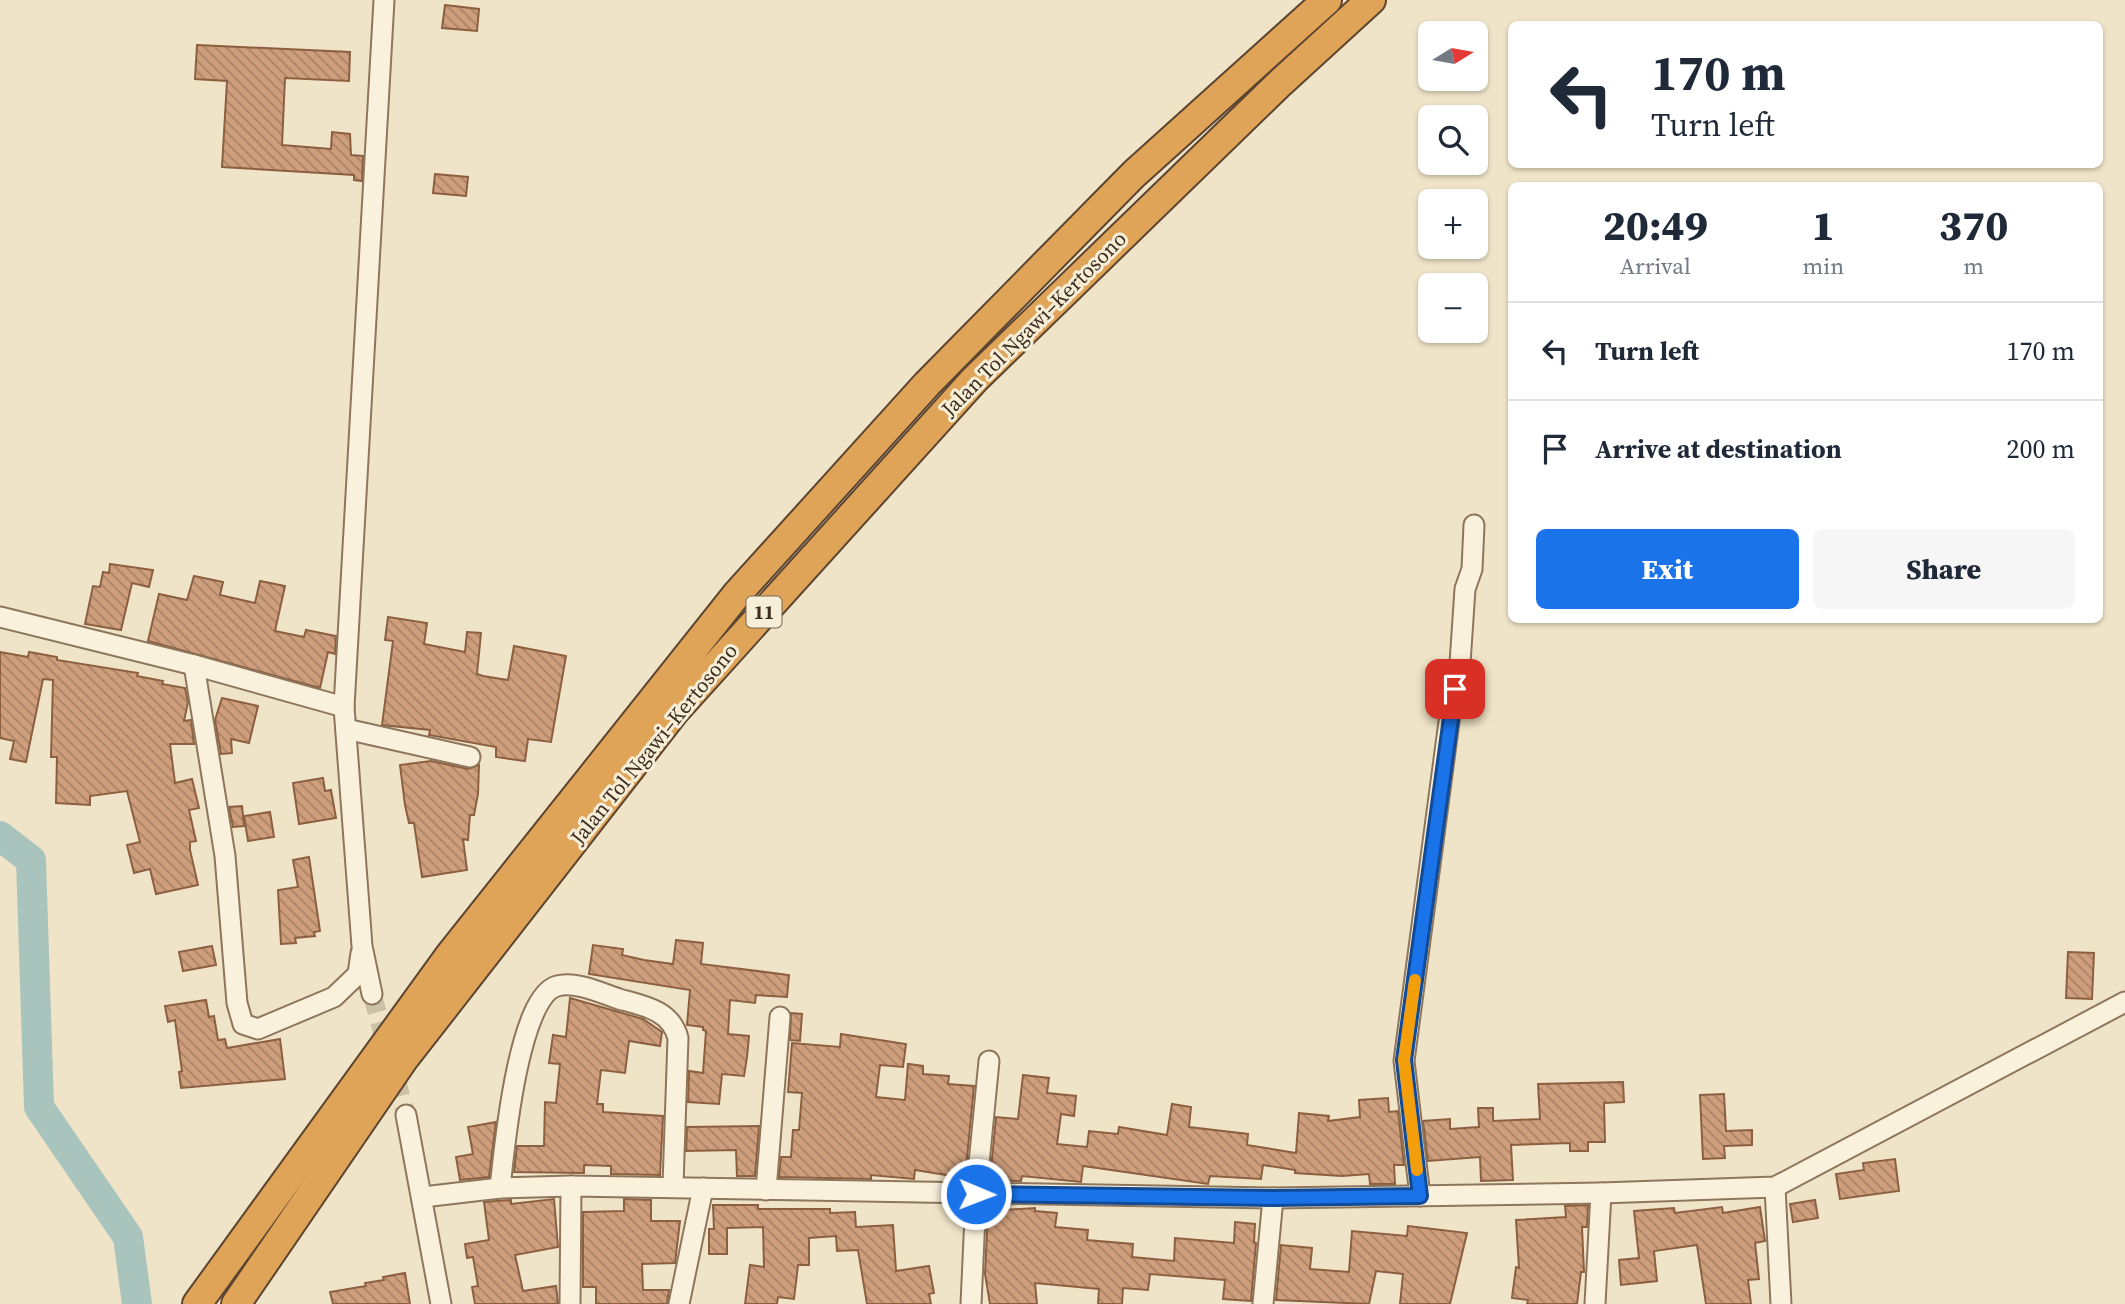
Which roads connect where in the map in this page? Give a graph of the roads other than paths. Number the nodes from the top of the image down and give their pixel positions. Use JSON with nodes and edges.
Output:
{"nodes":[{"id":1,"x":384,"y":0,"type":"edge"},
{"id":2,"x":1327,"y":0,"type":"edge"},
{"id":3,"x":1371,"y":0,"type":"edge"},
{"id":4,"x":1474,"y":526,"type":"dead end"},
{"id":5,"x":0,"y":617,"type":"edge"},
{"id":6,"x":194,"y":665,"type":"junction"},
{"id":7,"x":344,"y":708,"type":"junction"},
{"id":8,"x":346,"y":729,"type":"junction"},
{"id":9,"x":470,"y":757,"type":"dead end"},
{"id":10,"x":362,"y":946,"type":"junction"},
{"id":11,"x":372,"y":994,"type":"tunnel mouth"},
{"id":12,"x":2125,"y":1002,"type":"edge"},
{"id":13,"x":780,"y":1017,"type":"dead end"},
{"id":14,"x":989,"y":1061,"type":"dead end"},
{"id":15,"x":406,"y":1115,"type":"tunnel mouth"},
{"id":16,"x":673,"y":1185,"type":"junction"},
{"id":17,"x":571,"y":1186,"type":"junction"},
{"id":18,"x":1775,"y":1186,"type":"junction"},
{"id":19,"x":500,"y":1188,"type":"junction"},
{"id":20,"x":703,"y":1188,"type":"junction"},
{"id":21,"x":766,"y":1190,"type":"junction"},
{"id":22,"x":1601,"y":1193,"type":"junction"},
{"id":23,"x":976,"y":1194,"type":"junction"},
{"id":24,"x":1420,"y":1196,"type":"junction"},
{"id":25,"x":423,"y":1197,"type":"junction"},
{"id":26,"x":1273,"y":1198,"type":"junction"},
{"id":27,"x":238,"y":1301,"type":"edge"},
{"id":28,"x":197,"y":1304,"type":"edge"},
{"id":29,"x":442,"y":1304,"type":"edge"},
{"id":30,"x":570,"y":1304,"type":"edge"},
{"id":31,"x":679,"y":1304,"type":"edge"},
{"id":32,"x":971,"y":1304,"type":"edge"},
{"id":33,"x":1263,"y":1304,"type":"edge"},
{"id":34,"x":1595,"y":1304,"type":"edge"},
{"id":35,"x":1781,"y":1304,"type":"edge"}],
"edges":[{"from":1,"to":7,"type":"street"},
{"from":2,"to":28,"type":"highway","name":"Jalan Tol Ngawi–Kertosono","number":"11"},
{"from":3,"to":27,"type":"highway","name":"Jalan Tol Ngawi–Kertosono","number":"11"},
{"from":4,"to":24,"type":"street"},
{"from":5,"to":6,"type":"street"},
{"from":6,"to":7,"type":"street"},
{"from":6,"to":10,"type":"street"},
{"from":7,"to":8,"type":"street"},
{"from":8,"to":9,"type":"street"},
{"from":8,"to":10,"type":"street"},
{"from":10,"to":11,"type":"street"},
{"from":12,"to":18,"type":"street"},
{"from":13,"to":21,"type":"street"},
{"from":14,"to":23,"type":"street"},
{"from":15,"to":25,"type":"street"},
{"from":16,"to":17,"type":"street"},
{"from":16,"to":19,"type":"street"},
{"from":16,"to":20,"type":"street"},
{"from":17,"to":19,"type":"street"},
{"from":17,"to":30,"type":"street"},
{"from":18,"to":22,"type":"street"},
{"from":18,"to":35,"type":"street"},
{"from":19,"to":25,"type":"street"},
{"from":20,"to":21,"type":"street"},
{"from":20,"to":31,"type":"street"},
{"from":21,"to":23,"type":"street"},
{"from":22,"to":24,"type":"street"},
{"from":22,"to":34,"type":"street"},
{"from":23,"to":26,"type":"street"},
{"from":23,"to":32,"type":"street"},
{"from":24,"to":26,"type":"street"},
{"from":25,"to":29,"type":"street"},
{"from":26,"to":33,"type":"street"}]}
